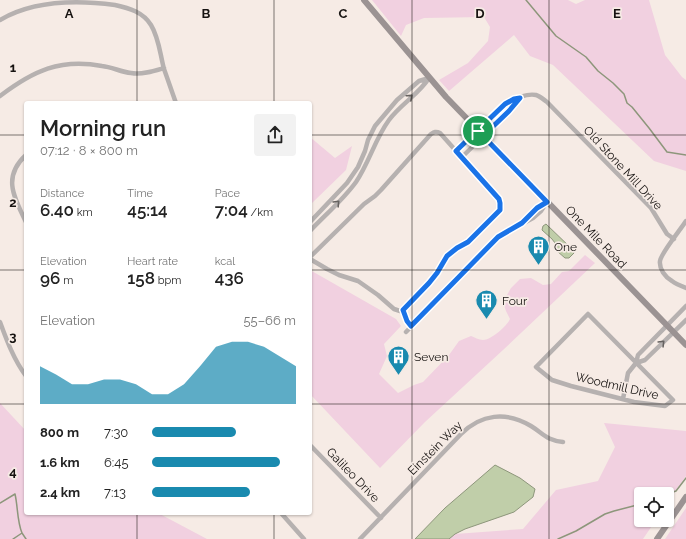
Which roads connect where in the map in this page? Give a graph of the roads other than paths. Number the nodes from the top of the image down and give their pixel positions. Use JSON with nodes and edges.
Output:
{"nodes":[{"id":1,"x":364,"y":0,"type":"edge"},
{"id":2,"x":0,"y":20,"type":"edge"},
{"id":3,"x":164,"y":68,"type":"junction"},
{"id":4,"x":429,"y":78,"type":"junction"},
{"id":5,"x":0,"y":96,"type":"edge"},
{"id":6,"x":520,"y":98,"type":"junction"},
{"id":7,"x":175,"y":101,"type":"edge"},
{"id":8,"x":478,"y":131,"type":"junction"},
{"id":9,"x":483,"y":136,"type":"junction"},
{"id":10,"x":456,"y":151,"type":"junction"},
{"id":11,"x":24,"y":157,"type":"edge"},
{"id":12,"x":462,"y":157,"type":"junction"},
{"id":13,"x":547,"y":202,"type":"junction"},
{"id":14,"x":24,"y":218,"type":"edge"},
{"id":15,"x":312,"y":220,"type":"edge"},
{"id":16,"x":686,"y":221,"type":"edge"},
{"id":17,"x":312,"y":230,"type":"edge"},
{"id":18,"x":674,"y":239,"type":"junction"},
{"id":19,"x":312,"y":256,"type":"edge"},
{"id":20,"x":312,"y":259,"type":"edge"},
{"id":21,"x":686,"y":288,"type":"edge"},
{"id":22,"x":686,"y":306,"type":"edge"},
{"id":23,"x":403,"y":310,"type":"junction"},
{"id":24,"x":686,"y":320,"type":"edge"},
{"id":25,"x":0,"y":322,"type":"edge"},
{"id":26,"x":667,"y":325,"type":"junction"},
{"id":27,"x":411,"y":326,"type":"junction"},
{"id":28,"x":406,"y":332,"type":"dead end"},
{"id":29,"x":674,"y":332,"type":"junction"},
{"id":30,"x":686,"y":344,"type":"edge"},
{"id":31,"x":636,"y":363,"type":"junction"},
{"id":32,"x":24,"y":373,"type":"edge"},
{"id":33,"x":623,"y":399,"type":"junction"},
{"id":34,"x":563,"y":442,"type":"dead end"},
{"id":35,"x":312,"y":448,"type":"edge"},
{"id":36,"x":686,"y":497,"type":"edge"},
{"id":37,"x":283,"y":515,"type":"edge"},
{"id":38,"x":381,"y":518,"type":"junction"},
{"id":39,"x":304,"y":539,"type":"edge"},
{"id":40,"x":360,"y":539,"type":"edge"},
{"id":41,"x":657,"y":539,"type":"edge"}],
"edges":[{"from":1,"to":4,"type":"street","name":"One Mile Road"},
{"from":2,"to":3,"type":"street"},
{"from":3,"to":5,"type":"street"},
{"from":3,"to":7,"type":"street"},
{"from":4,"to":8,"type":"street","name":"One Mile Road"},
{"from":4,"to":15,"type":"street"},
{"from":17,"to":4,"type":"street","one_way":true},
{"from":6,"to":8,"type":"street","name":"Old Stone Mill Drive"},
{"from":6,"to":9,"type":"street"},
{"from":6,"to":18,"type":"street","name":"Old Stone Mill Drive"},
{"from":8,"to":9,"type":"street","name":"One Mile Road"},
{"from":8,"to":10,"type":"street","name":"Old Stone Mill Drive"},
{"from":9,"to":12,"type":"street"},
{"from":9,"to":13,"type":"street","name":"One Mile Road"},
{"from":10,"to":12,"type":"street"},
{"from":10,"to":19,"type":"street"},
{"from":11,"to":14,"type":"street"},
{"from":12,"to":23,"type":"street"},
{"from":13,"to":26,"type":"street","name":"One Mile Road"},
{"from":13,"to":27,"type":"street"},
{"from":16,"to":18,"type":"street"},
{"from":18,"to":21,"type":"street"},
{"from":20,"to":23,"type":"street"},
{"from":22,"to":26,"type":"street"},
{"from":23,"to":27,"type":"street"},
{"from":24,"to":29,"type":"street"},
{"from":25,"to":32,"type":"street"},
{"from":26,"to":29,"type":"street","name":"One Mile Road"},
{"from":26,"to":31,"type":"street"},
{"from":27,"to":28,"type":"street"},
{"from":29,"to":30,"type":"street","name":"One Mile Road"},
{"from":31,"to":29,"type":"street","one_way":true},
{"from":31,"to":33,"type":"street"},
{"from":31,"to":33,"type":"street","name":"Woodmill Drive"},
{"from":31,"to":33,"type":"street","name":"Woodmill Drive"},
{"from":34,"to":38,"type":"street","name":"Einstein Way"},
{"from":35,"to":38,"type":"street","name":"Galileo Drive"},
{"from":36,"to":41,"type":"street"},
{"from":37,"to":39,"type":"street"},
{"from":38,"to":40,"type":"street","name":"Einstein Way"}]}
